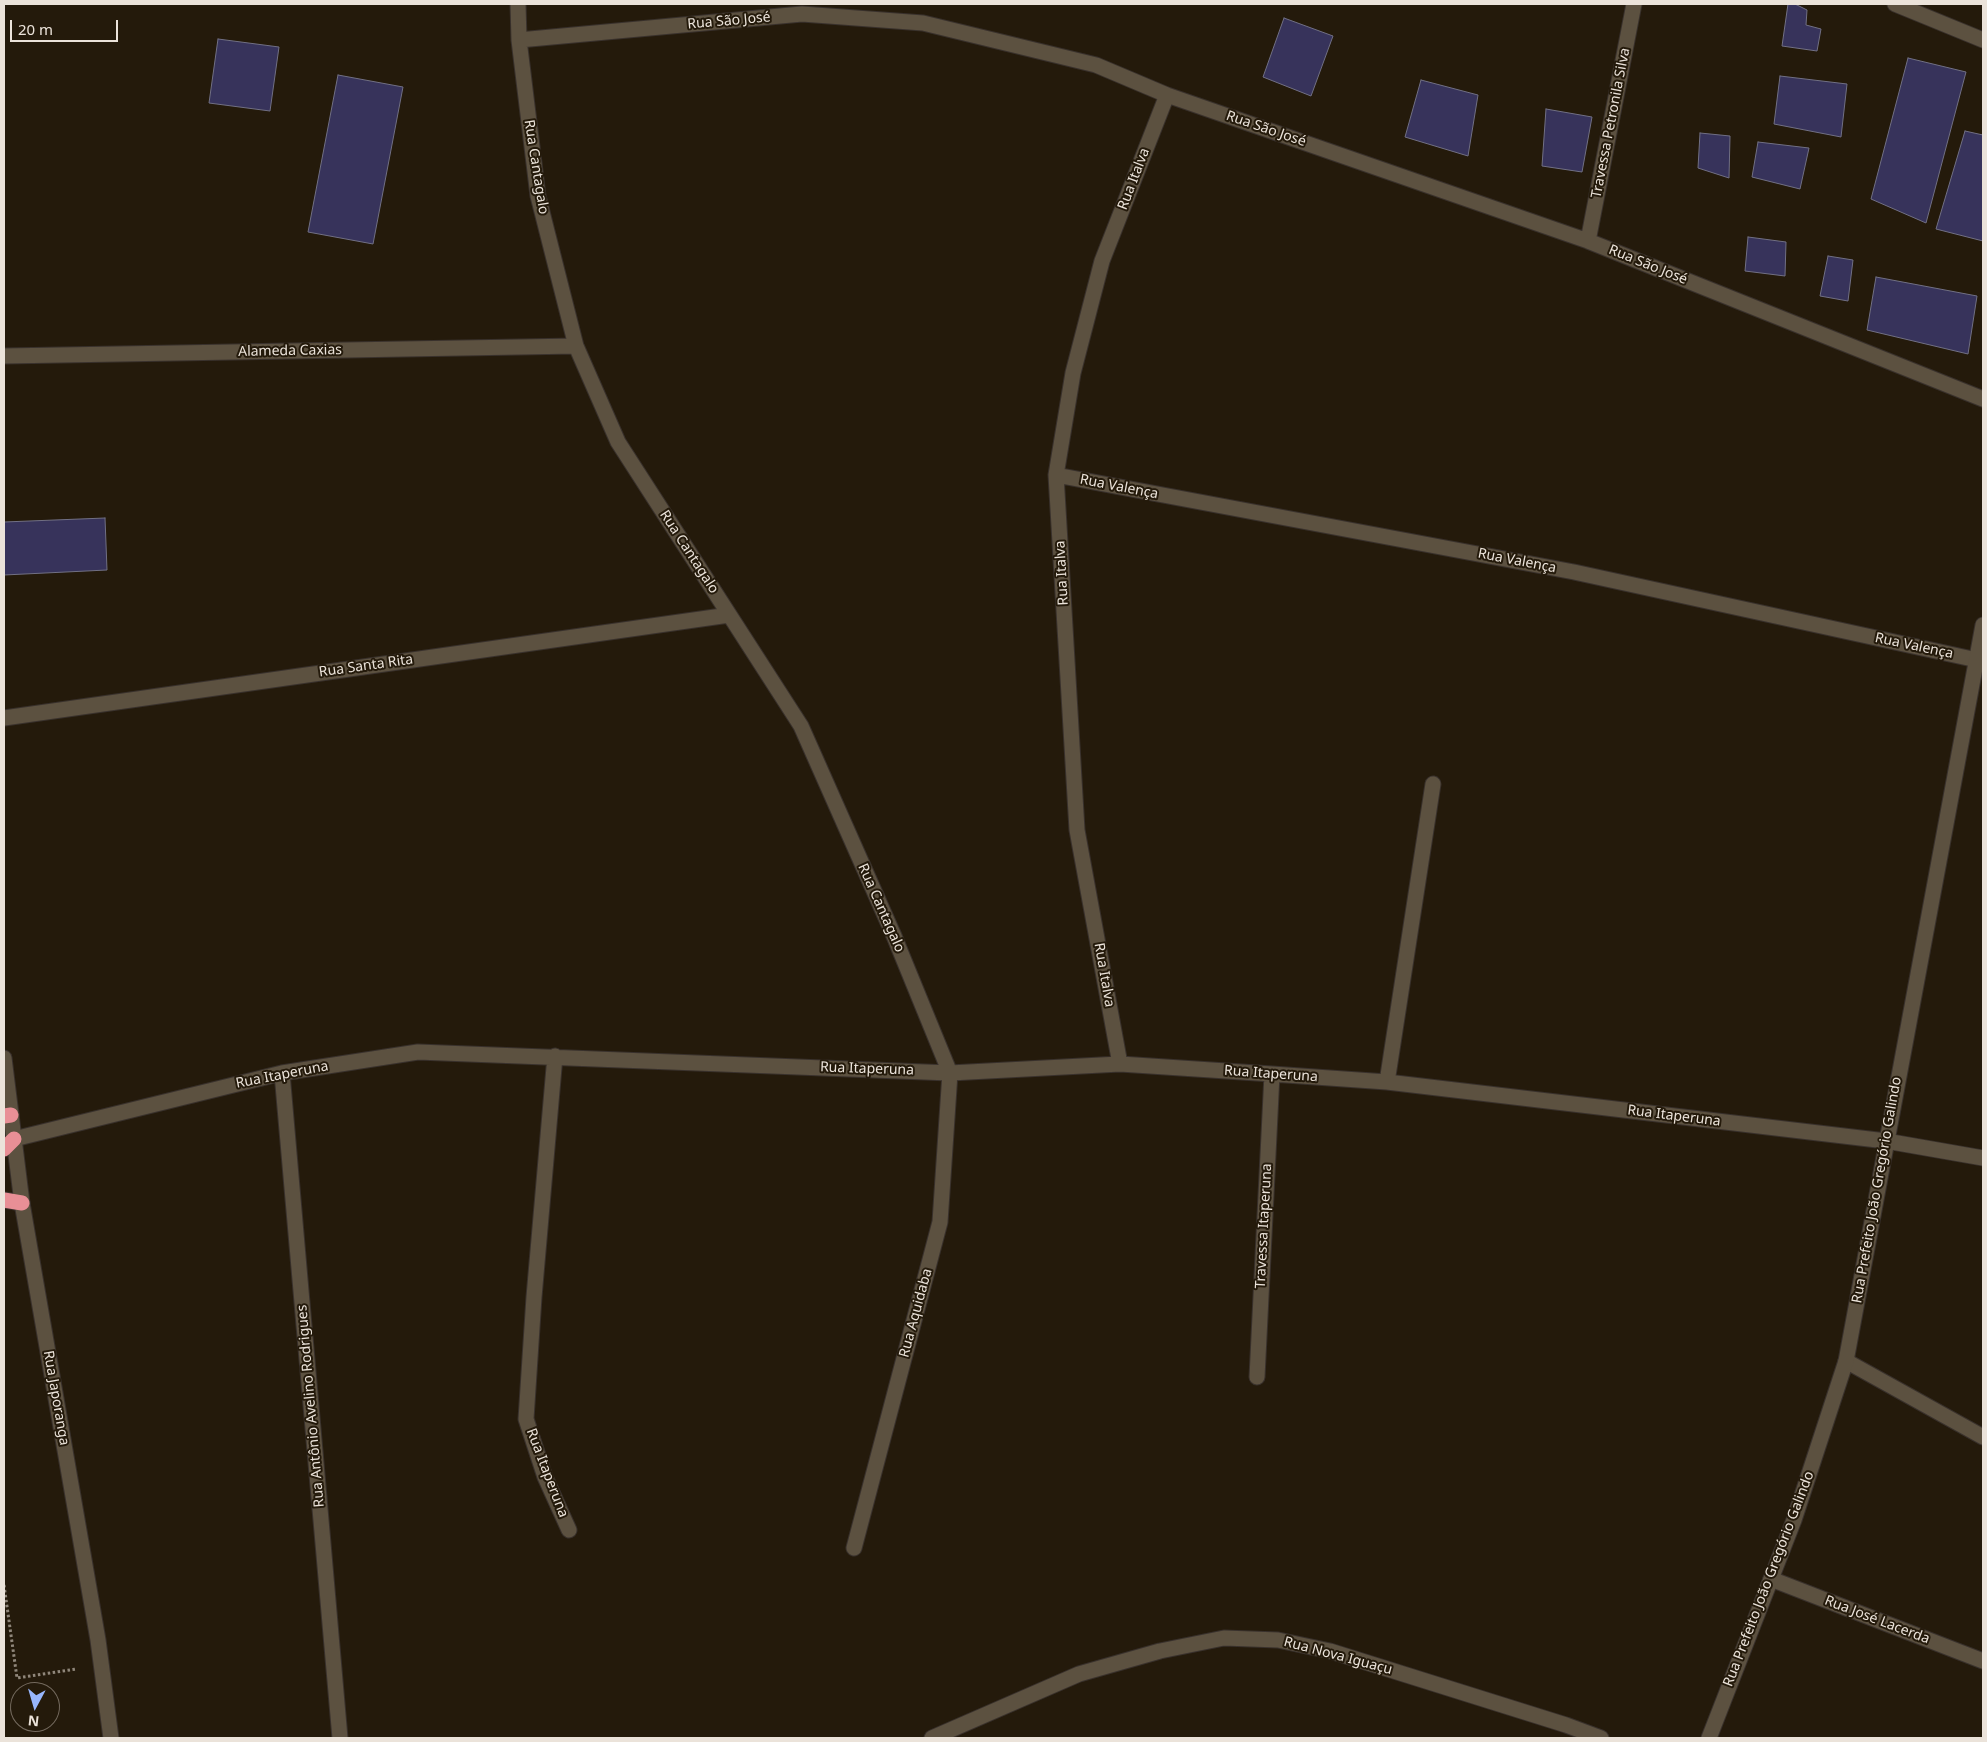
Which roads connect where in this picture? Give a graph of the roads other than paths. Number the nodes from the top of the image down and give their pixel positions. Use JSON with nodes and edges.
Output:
{"nodes":[{"id":1,"x":518,"y":4,"type":"edge"},
{"id":2,"x":1634,"y":4,"type":"edge"},
{"id":3,"x":1895,"y":4,"type":"edge"},
{"id":4,"x":801,"y":9,"type":"edge"},
{"id":5,"x":519,"y":40,"type":"junction"},
{"id":6,"x":1983,"y":40,"type":"edge"},
{"id":7,"x":1167,"y":94,"type":"junction"},
{"id":8,"x":1588,"y":241,"type":"junction"},
{"id":9,"x":576,"y":346,"type":"junction"},
{"id":10,"x":4,"y":356,"type":"edge"},
{"id":11,"x":1983,"y":399,"type":"edge"},
{"id":12,"x":1056,"y":475,"type":"junction"},
{"id":13,"x":729,"y":615,"type":"junction"},
{"id":14,"x":1983,"y":625,"type":"edge"},
{"id":15,"x":1977,"y":660,"type":"junction"},
{"id":16,"x":4,"y":718,"type":"edge"},
{"id":17,"x":1433,"y":784,"type":"dead end"},
{"id":18,"x":555,"y":1056,"type":"junction"},
{"id":19,"x":4,"y":1058,"type":"edge"},
{"id":20,"x":1120,"y":1064,"type":"junction"},
{"id":21,"x":282,"y":1073,"type":"junction"},
{"id":22,"x":950,"y":1073,"type":"junction"},
{"id":23,"x":1272,"y":1074,"type":"junction"},
{"id":24,"x":1387,"y":1082,"type":"junction"},
{"id":25,"x":7,"y":1116,"type":"edge"},
{"id":26,"x":1886,"y":1141,"type":"junction"},
{"id":27,"x":9,"y":1144,"type":"edge"},
{"id":28,"x":1983,"y":1158,"type":"edge"},
{"id":29,"x":4,"y":1200,"type":"edge"},
{"id":30,"x":22,"y":1203,"type":"junction"},
{"id":31,"x":1846,"y":1362,"type":"junction"},
{"id":32,"x":1257,"y":1377,"type":"dead end"},
{"id":33,"x":1983,"y":1437,"type":"edge"},
{"id":34,"x":569,"y":1530,"type":"dead end"},
{"id":35,"x":854,"y":1548,"type":"dead end"},
{"id":36,"x":1771,"y":1579,"type":"junction"},
{"id":37,"x":1983,"y":1661,"type":"edge"},
{"id":38,"x":111,"y":1738,"type":"edge"},
{"id":39,"x":340,"y":1738,"type":"edge"},
{"id":40,"x":932,"y":1738,"type":"edge"},
{"id":41,"x":1601,"y":1738,"type":"edge"},
{"id":42,"x":1709,"y":1738,"type":"edge"}],
"edges":[{"from":1,"to":5,"type":"street","name":"Rua Cantagalo"},
{"from":2,"to":8,"type":"street","name":"Travessa Petronila Silva"},
{"from":3,"to":6,"type":"street"},
{"from":4,"to":5,"type":"street","name":"Rua São José"},
{"from":4,"to":7,"type":"street","name":"Rua São José"},
{"from":5,"to":9,"type":"street","name":"Rua Cantagalo"},
{"from":7,"to":8,"type":"street","name":"Rua São José"},
{"from":7,"to":12,"type":"street","name":"Rua Italva"},
{"from":8,"to":11,"type":"street","name":"Rua São José"},
{"from":9,"to":10,"type":"street","name":"Alameda Caxias"},
{"from":9,"to":13,"type":"street","name":"Rua Cantagalo"},
{"from":12,"to":15,"type":"street","name":"Rua Valença"},
{"from":12,"to":20,"type":"street","name":"Rua Italva"},
{"from":13,"to":16,"type":"street","name":"Rua Santa Rita"},
{"from":13,"to":22,"type":"street","name":"Rua Cantagalo"},
{"from":14,"to":15,"type":"street","name":"Rua Prefeito João Gregório Galindo"},
{"from":15,"to":26,"type":"street","name":"Rua Prefeito João Gregório Galindo"},
{"from":17,"to":24,"type":"street"},
{"from":18,"to":21,"type":"street","name":"Rua Itaperuna"},
{"from":18,"to":22,"type":"street","name":"Rua Itaperuna"},
{"from":18,"to":34,"type":"street","name":"Rua Itaperuna"},
{"from":19,"to":25,"type":"street","name":"Rua Japoranga"},
{"from":20,"to":22,"type":"street","name":"Rua Itaperuna"},
{"from":20,"to":23,"type":"street","name":"Rua Itaperuna"},
{"from":21,"to":27,"type":"street","name":"Rua Itaperuna"},
{"from":21,"to":39,"type":"street","name":"Rua Antônio Avelino Rodrigues"},
{"from":22,"to":35,"type":"street","name":"Rua Aquidaba"},
{"from":23,"to":24,"type":"street","name":"Rua Itaperuna"},
{"from":23,"to":32,"type":"street","name":"Travessa Itaperuna"},
{"from":24,"to":26,"type":"street","name":"Rua Itaperuna"},
{"from":25,"to":27,"type":"street","name":"Rua Japoranga"},
{"from":26,"to":28,"type":"street","name":"Rua Itaperuna"},
{"from":26,"to":31,"type":"street","name":"Rua Prefeito João Gregório Galindo"},
{"from":27,"to":30,"type":"street","name":"Rua Japoranga"},
{"from":29,"to":30,"type":"highway"},
{"from":30,"to":38,"type":"street","name":"Rua Japoranga"},
{"from":31,"to":33,"type":"street"},
{"from":31,"to":36,"type":"street","name":"Rua Prefeito João Gregório Galindo"},
{"from":36,"to":37,"type":"street","name":"Rua José Lacerda"},
{"from":36,"to":42,"type":"street","name":"Rua Prefeito João Gregório Galindo"},
{"from":40,"to":41,"type":"street","name":"Rua Nova Iguaçu"}]}
